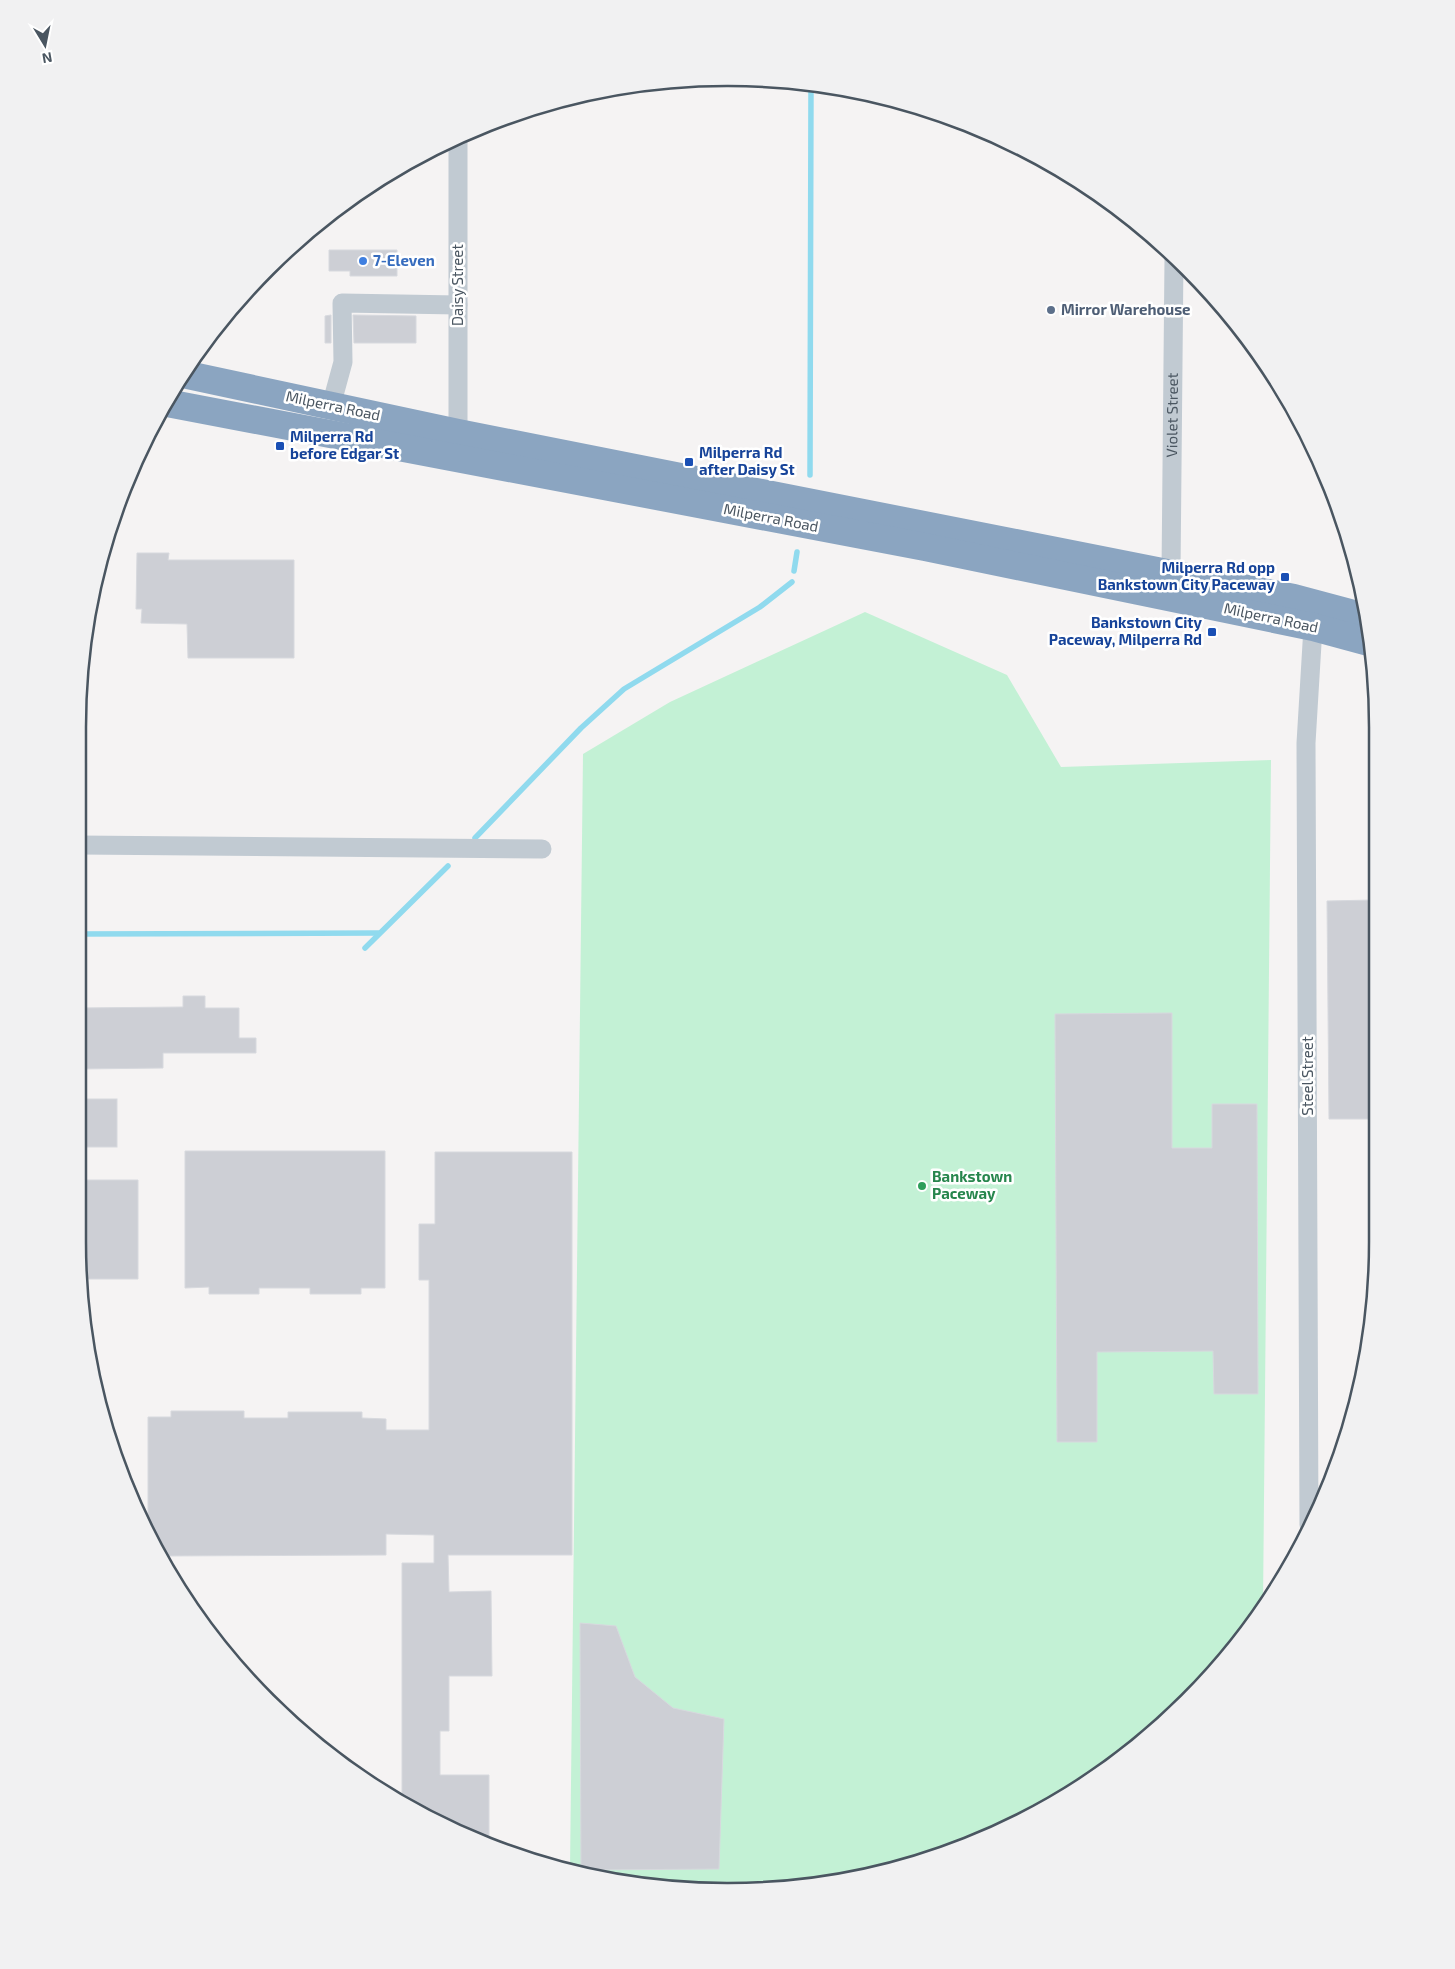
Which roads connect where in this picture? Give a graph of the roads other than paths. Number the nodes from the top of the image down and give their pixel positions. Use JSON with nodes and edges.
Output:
{"nodes":[{"id":1,"x":458,"y":146,"type":"edge"},
{"id":2,"x":1174,"y":267,"type":"edge"},
{"id":3,"x":458,"y":305,"type":"junction"},
{"id":4,"x":191,"y":376,"type":"edge"},
{"id":5,"x":174,"y":404,"type":"edge"},
{"id":6,"x":331,"y":406,"type":"junction"},
{"id":7,"x":458,"y":433,"type":"junction"},
{"id":8,"x":1171,"y":573,"type":"junction"},
{"id":9,"x":1358,"y":615,"type":"edge"},
{"id":10,"x":1313,"y":627,"type":"junction"},
{"id":11,"x":1362,"y":640,"type":"edge"},
{"id":12,"x":86,"y":845,"type":"edge"},
{"id":13,"x":542,"y":849,"type":"dead end"},
{"id":14,"x":1309,"y":1512,"type":"edge"}],
"edges":[{"from":1,"to":3,"type":"street","name":"Daisy Street"},
{"from":2,"to":8,"type":"street","name":"Violet Street"},
{"from":3,"to":6,"type":"street"},
{"from":3,"to":7,"type":"street","name":"Daisy Street"},
{"from":4,"to":6,"type":"highway","name":"Milperra Road"},
{"from":5,"to":10,"type":"highway","name":"Milperra Road"},
{"from":6,"to":7,"type":"highway","name":"Milperra Road"},
{"from":7,"to":8,"type":"highway","name":"Milperra Road"},
{"from":8,"to":9,"type":"highway","name":"Milperra Road"},
{"from":10,"to":11,"type":"highway","name":"Milperra Road"},
{"from":10,"to":14,"type":"street","name":"Steel Street"},
{"from":12,"to":13,"type":"street"}]}
